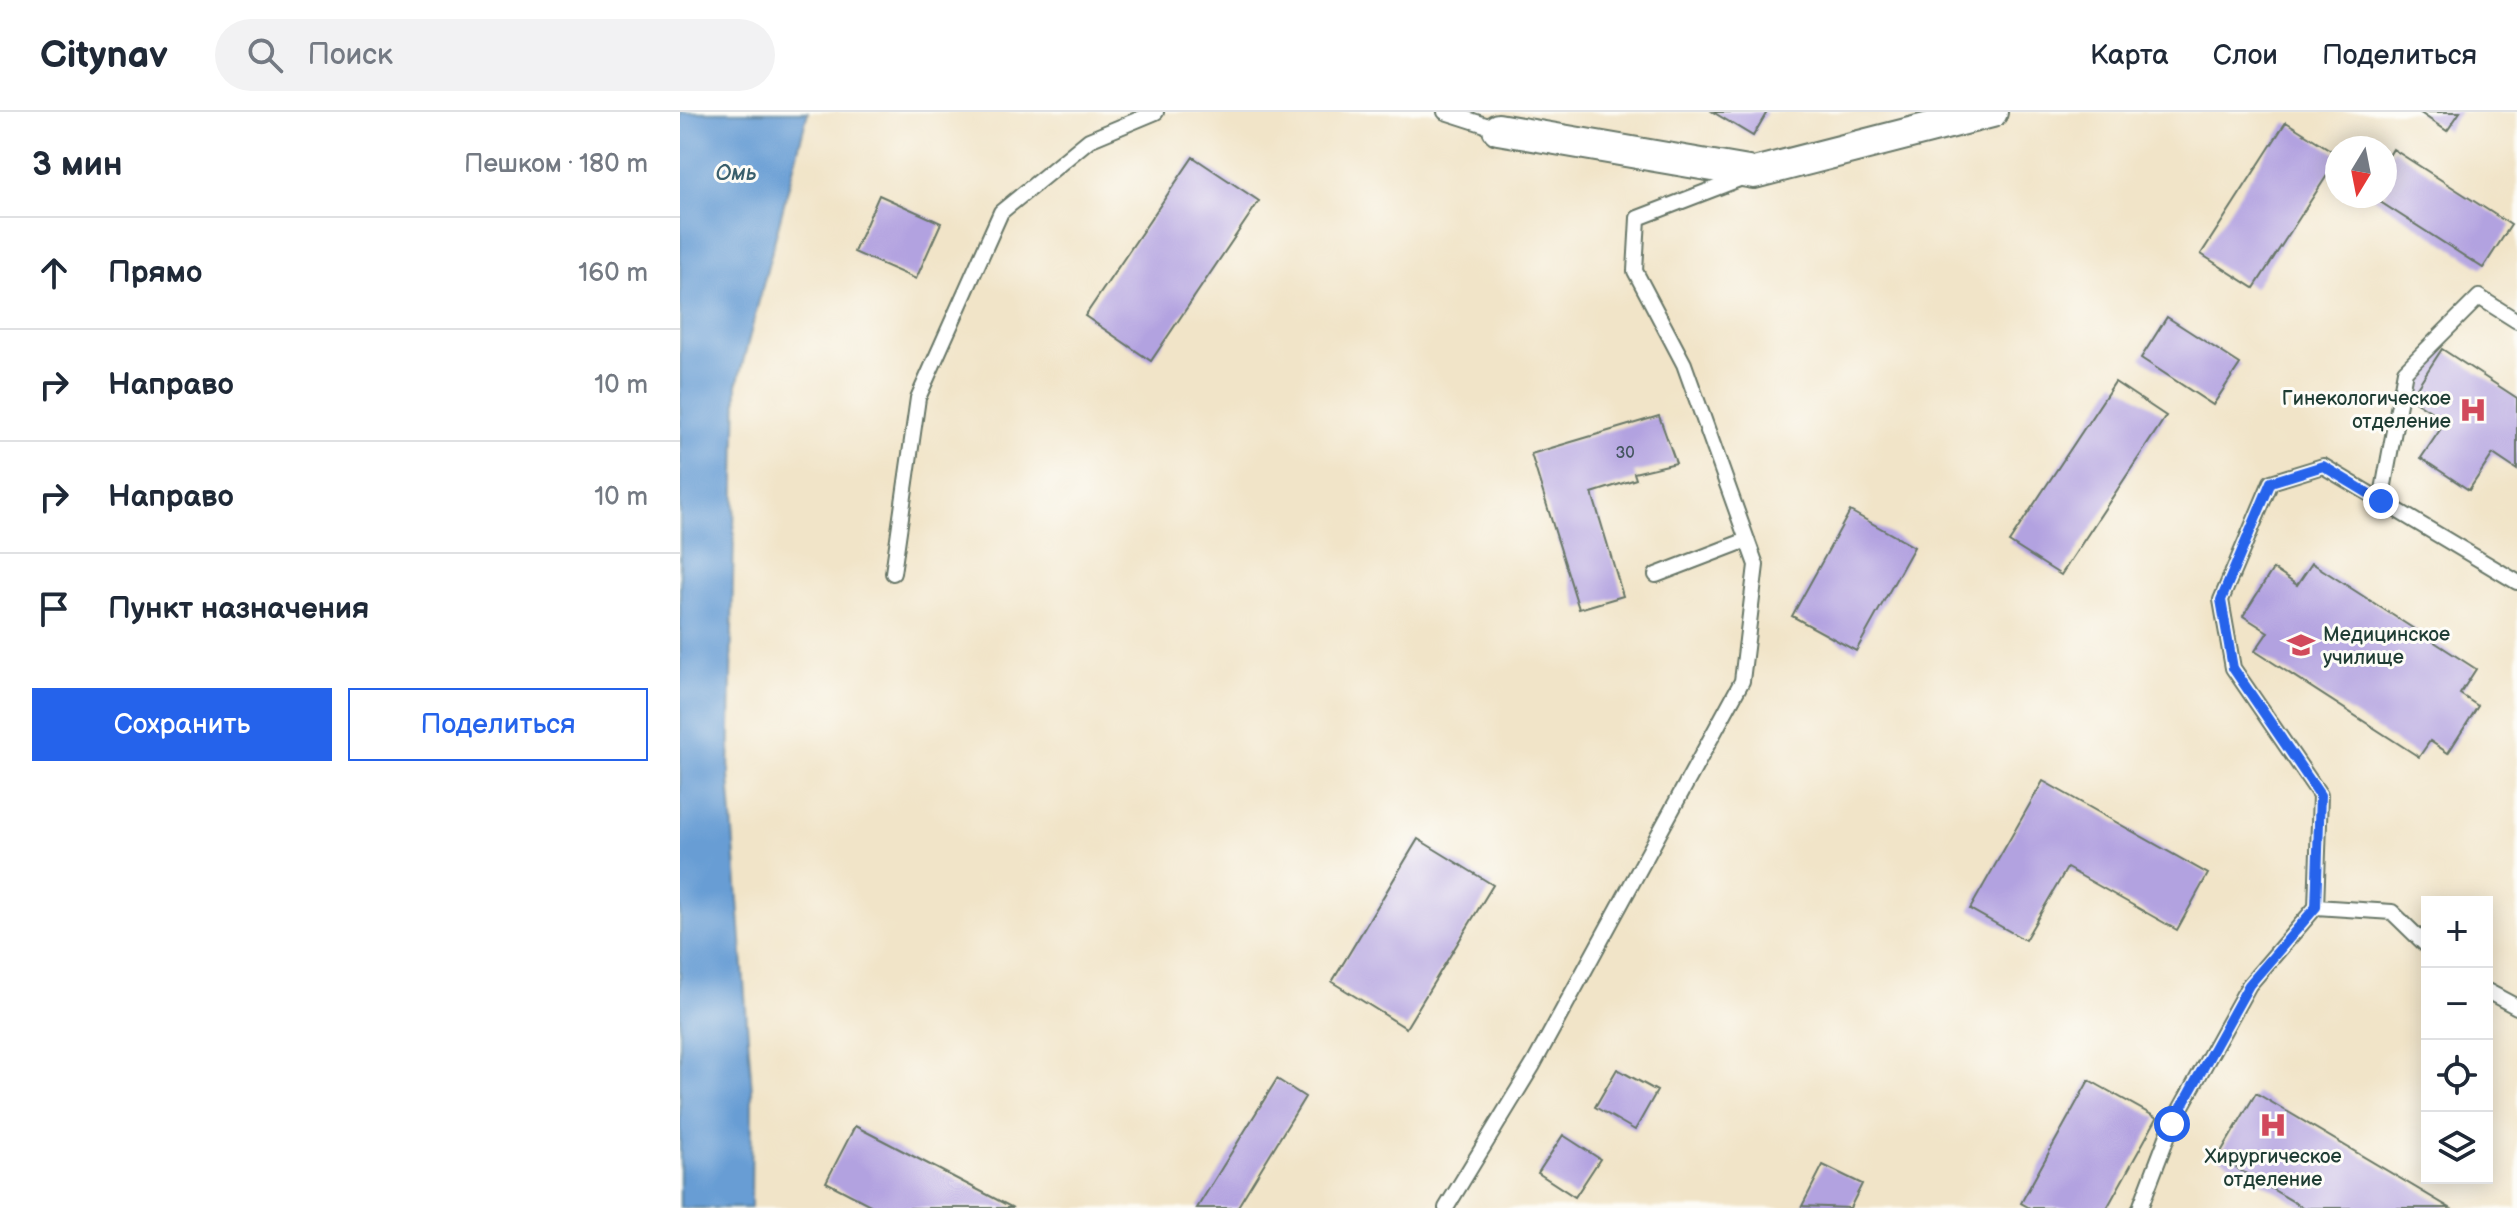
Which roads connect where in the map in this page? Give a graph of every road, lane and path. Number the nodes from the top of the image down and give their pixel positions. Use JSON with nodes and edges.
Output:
{"nodes":[{"id":1,"x":1156,"y":112,"type":"edge"},
{"id":2,"x":1445,"y":112,"type":"edge"},
{"id":3,"x":1992,"y":112,"type":"edge"},
{"id":4,"x":1498,"y":129,"type":"joint"},
{"id":5,"x":1754,"y":173,"type":"junction"},
{"id":6,"x":2517,"y":321,"type":"edge"},
{"id":7,"x":2381,"y":501,"type":"junction"},
{"id":8,"x":1747,"y":540,"type":"junction"},
{"id":9,"x":893,"y":573,"type":"dead end"},
{"id":10,"x":1656,"y":575,"type":"dead end"},
{"id":11,"x":2517,"y":582,"type":"edge"},
{"id":12,"x":2316,"y":907,"type":"junction"},
{"id":13,"x":2421,"y":940,"type":"edge"},
{"id":14,"x":2493,"y":994,"type":"edge"},
{"id":15,"x":2517,"y":1007,"type":"edge"},
{"id":16,"x":1446,"y":1208,"type":"edge"},
{"id":17,"x":2140,"y":1208,"type":"edge"}],
"edges":[{"from":1,"to":9,"type":"lane"},
{"from":2,"to":4,"type":"lane"},
{"from":3,"to":5,"type":"street"},
{"from":4,"to":5,"type":"street"},
{"from":5,"to":8,"type":"lane"},
{"from":6,"to":7,"type":"lane"},
{"from":7,"to":11,"type":"lane"},
{"from":7,"to":12,"type":"lane"},
{"from":8,"to":10,"type":"lane"},
{"from":8,"to":16,"type":"lane"},
{"from":12,"to":13,"type":"lane"},
{"from":12,"to":17,"type":"lane"},
{"from":14,"to":15,"type":"lane"}]}
